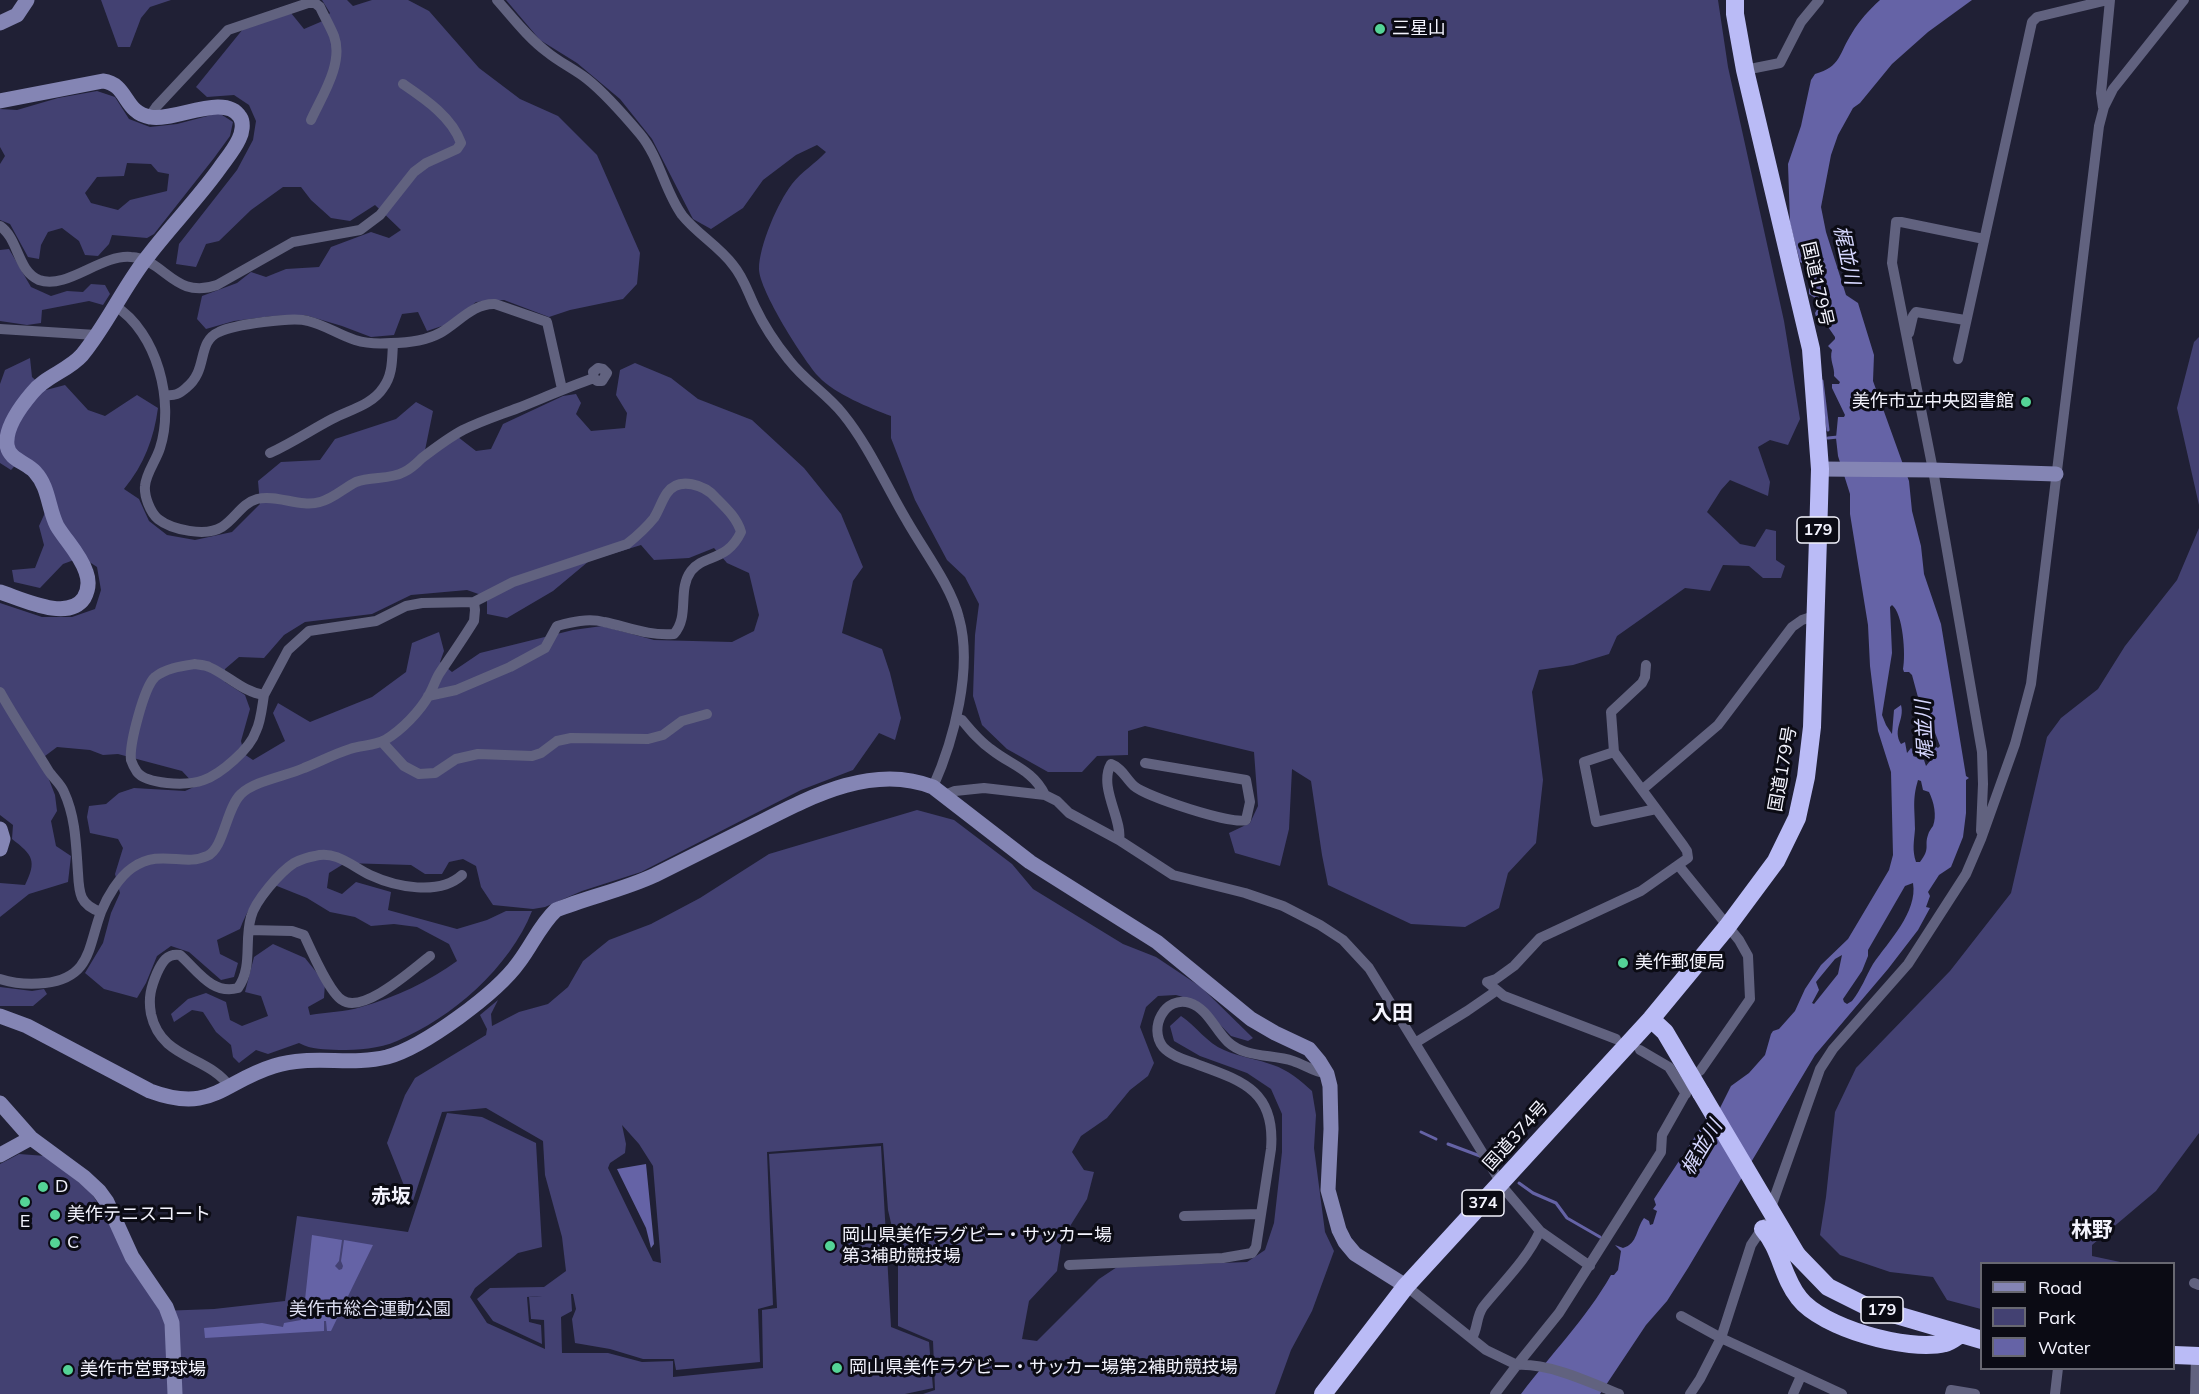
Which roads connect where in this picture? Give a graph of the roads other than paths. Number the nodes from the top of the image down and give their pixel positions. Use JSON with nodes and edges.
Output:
{"nodes":[{"id":1,"x":27,"y":0,"type":"edge"},
{"id":2,"x":497,"y":0,"type":"edge"},
{"id":3,"x":1735,"y":0,"type":"edge"},
{"id":4,"x":1819,"y":0,"type":"edge"},
{"id":5,"x":2109,"y":0,"type":"edge"},
{"id":6,"x":2184,"y":0,"type":"edge"},
{"id":7,"x":0,"y":22,"type":"edge"},
{"id":8,"x":1745,"y":70,"type":"junction"},
{"id":9,"x":403,"y":84,"type":"dead end"},
{"id":10,"x":0,"y":100,"type":"edge"},
{"id":11,"x":2103,"y":107,"type":"junction"},
{"id":12,"x":149,"y":117,"type":"junction"},
{"id":13,"x":311,"y":120,"type":"dead end"},
{"id":14,"x":0,"y":226,"type":"edge"},
{"id":15,"x":1984,"y":239,"type":"junction"},
{"id":16,"x":145,"y":260,"type":"junction"},
{"id":17,"x":115,"y":306,"type":"junction"},
{"id":18,"x":1965,"y":320,"type":"junction"},
{"id":19,"x":0,"y":329,"type":"edge"},
{"id":20,"x":96,"y":335,"type":"junction"},
{"id":21,"x":1908,"y":339,"type":"junction"},
{"id":22,"x":393,"y":343,"type":"junction"},
{"id":23,"x":1958,"y":359,"type":"dead end"},
{"id":24,"x":594,"y":378,"type":"dead end"},
{"id":25,"x":562,"y":389,"type":"junction"},
{"id":26,"x":165,"y":394,"type":"junction"},
{"id":27,"x":270,"y":453,"type":"dead end"},
{"id":28,"x":1820,"y":469,"type":"junction"},
{"id":29,"x":1930,"y":470,"type":"junction"},
{"id":30,"x":2056,"y":474,"type":"junction"},
{"id":31,"x":0,"y":592,"type":"edge"},
{"id":32,"x":474,"y":602,"type":"junction"},
{"id":33,"x":1814,"y":616,"type":"junction"},
{"id":34,"x":1646,"y":665,"type":"dead end"},
{"id":35,"x":0,"y":692,"type":"edge"},
{"id":36,"x":264,"y":695,"type":"junction"},
{"id":37,"x":428,"y":696,"type":"junction"},
{"id":38,"x":707,"y":714,"type":"dead end"},
{"id":39,"x":956,"y":718,"type":"junction"},
{"id":40,"x":382,"y":742,"type":"junction"},
{"id":41,"x":1614,"y":752,"type":"junction"},
{"id":42,"x":1145,"y":763,"type":"dead end"},
{"id":43,"x":1643,"y":789,"type":"junction"},
{"id":44,"x":939,"y":791,"type":"junction"},
{"id":45,"x":1045,"y":795,"type":"junction"},
{"id":46,"x":1656,"y":809,"type":"junction"},
{"id":47,"x":0,"y":829,"type":"edge"},
{"id":48,"x":1981,"y":839,"type":"junction"},
{"id":49,"x":1119,"y":840,"type":"junction"},
{"id":50,"x":0,"y":849,"type":"edge"},
{"id":51,"x":1679,"y":866,"type":"junction"},
{"id":52,"x":462,"y":875,"type":"dead end"},
{"id":53,"x":101,"y":912,"type":"junction"},
{"id":54,"x":1727,"y":927,"type":"junction"},
{"id":55,"x":249,"y":930,"type":"junction"},
{"id":56,"x":430,"y":956,"type":"dead end"},
{"id":57,"x":0,"y":979,"type":"edge"},
{"id":58,"x":1496,"y":991,"type":"junction"},
{"id":59,"x":0,"y":1016,"type":"edge"},
{"id":60,"x":1650,"y":1019,"type":"junction"},
{"id":61,"x":1616,"y":1039,"type":"dead end"},
{"id":62,"x":1415,"y":1043,"type":"junction"},
{"id":63,"x":1640,"y":1050,"type":"dead end"},
{"id":64,"x":1700,"y":1071,"type":"dead end"},
{"id":65,"x":1327,"y":1074,"type":"junction"},
{"id":66,"x":230,"y":1087,"type":"junction"},
{"id":67,"x":1692,"y":1092,"type":"junction"},
{"id":68,"x":0,"y":1103,"type":"edge"},
{"id":69,"x":31,"y":1138,"type":"junction"},
{"id":70,"x":0,"y":1155,"type":"edge"},
{"id":71,"x":1502,"y":1182,"type":"junction"},
{"id":72,"x":1260,"y":1214,"type":"junction"},
{"id":73,"x":1184,"y":1216,"type":"dead end"},
{"id":74,"x":1763,"y":1229,"type":"junction"},
{"id":75,"x":1540,"y":1231,"type":"junction"},
{"id":76,"x":1070,"y":1265,"type":"dead end"},
{"id":77,"x":1590,"y":1266,"type":"junction"},
{"id":78,"x":1406,"y":1286,"type":"junction"},
{"id":79,"x":1681,"y":1316,"type":"dead end"},
{"id":80,"x":1961,"y":1334,"type":"junction"},
{"id":81,"x":1472,"y":1338,"type":"junction"},
{"id":82,"x":1721,"y":1338,"type":"junction"},
{"id":83,"x":1980,"y":1339,"type":"edge"},
{"id":84,"x":2175,"y":1355,"type":"edge"},
{"id":85,"x":2198,"y":1356,"type":"edge"},
{"id":86,"x":1517,"y":1365,"type":"junction"},
{"id":87,"x":2058,"y":1370,"type":"edge"},
{"id":88,"x":1801,"y":1376,"type":"junction"},
{"id":89,"x":1616,"y":1393,"type":"edge"},
{"id":90,"x":175,"y":1394,"type":"edge"},
{"id":91,"x":1323,"y":1394,"type":"edge"},
{"id":92,"x":1495,"y":1394,"type":"edge"},
{"id":93,"x":1690,"y":1394,"type":"edge"},
{"id":94,"x":1794,"y":1394,"type":"edge"},
{"id":95,"x":1842,"y":1394,"type":"edge"},
{"id":96,"x":1950,"y":1394,"type":"edge"},
{"id":97,"x":1975,"y":1394,"type":"edge"},
{"id":98,"x":2055,"y":1394,"type":"edge"},
{"id":99,"x":2195,"y":1394,"type":"edge"}],
"edges":[{"from":1,"to":7,"type":"street"},
{"from":2,"to":39,"type":"street"},
{"from":3,"to":8,"type":"highway","name":"国道179号","number":"179"},
{"from":4,"to":8,"type":"street"},
{"from":5,"to":11,"type":"street"},
{"from":5,"to":15,"type":"street"},
{"from":6,"to":11,"type":"street"},
{"from":8,"to":28,"type":"highway","name":"国道179号","number":"179"},
{"from":9,"to":16,"type":"street"},
{"from":10,"to":12,"type":"street"},
{"from":11,"to":30,"type":"street"},
{"from":12,"to":13,"type":"street"},
{"from":12,"to":16,"type":"street"},
{"from":14,"to":16,"type":"street"},
{"from":15,"to":18,"type":"street"},
{"from":15,"to":21,"type":"street"},
{"from":16,"to":17,"type":"street"},
{"from":17,"to":20,"type":"street"},
{"from":17,"to":26,"type":"street"},
{"from":18,"to":21,"type":"street"},
{"from":18,"to":23,"type":"street"},
{"from":19,"to":20,"type":"street"},
{"from":20,"to":31,"type":"street"},
{"from":21,"to":29,"type":"street"},
{"from":22,"to":25,"type":"street"},
{"from":22,"to":26,"type":"street"},
{"from":22,"to":27,"type":"street"},
{"from":24,"to":25,"type":"street"},
{"from":25,"to":26,"type":"street"},
{"from":28,"to":29,"type":"street"},
{"from":28,"to":33,"type":"highway","name":"国道179号","number":"179"},
{"from":29,"to":30,"type":"street"},
{"from":29,"to":48,"type":"street"},
{"from":30,"to":48,"type":"street"},
{"from":32,"to":36,"type":"street"},
{"from":32,"to":37,"type":"street"},
{"from":32,"to":37,"type":"street"},
{"from":33,"to":43,"type":"street"},
{"from":33,"to":54,"type":"highway","name":"国道179号","number":"179"},
{"from":34,"to":41,"type":"street"},
{"from":35,"to":53,"type":"street"},
{"from":36,"to":36,"type":"street"},
{"from":37,"to":40,"type":"street"},
{"from":38,"to":40,"type":"street"},
{"from":39,"to":44,"type":"street"},
{"from":39,"to":45,"type":"street"},
{"from":40,"to":53,"type":"street"},
{"from":41,"to":43,"type":"street"},
{"from":41,"to":46,"type":"street"},
{"from":42,"to":49,"type":"street"},
{"from":43,"to":46,"type":"street"},
{"from":44,"to":45,"type":"street"},
{"from":44,"to":65,"type":"street"},
{"from":44,"to":66,"type":"street"},
{"from":45,"to":49,"type":"street"},
{"from":46,"to":51,"type":"street"},
{"from":47,"to":50,"type":"street"},
{"from":48,"to":74,"type":"street"},
{"from":49,"to":62,"type":"street"},
{"from":51,"to":54,"type":"street"},
{"from":51,"to":58,"type":"street"},
{"from":52,"to":55,"type":"street"},
{"from":53,"to":57,"type":"street"},
{"from":54,"to":60,"type":"highway","name":"国道179号","number":"179"},
{"from":54,"to":64,"type":"street"},
{"from":55,"to":56,"type":"street"},
{"from":55,"to":66,"type":"street"},
{"from":58,"to":61,"type":"street"},
{"from":58,"to":62,"type":"street"},
{"from":59,"to":66,"type":"street"},
{"from":60,"to":67,"type":"highway","number":"179"},
{"from":60,"to":71,"type":"highway","name":"国道374号","number":"374"},
{"from":62,"to":71,"type":"street"},
{"from":63,"to":67,"type":"street"},
{"from":65,"to":72,"type":"street"},
{"from":65,"to":78,"type":"street"},
{"from":67,"to":77,"type":"street"},
{"from":67,"to":80,"type":"highway","number":"179","bridge":true},
{"from":68,"to":69,"type":"street"},
{"from":69,"to":70,"type":"street"},
{"from":69,"to":90,"type":"street"},
{"from":71,"to":75,"type":"street"},
{"from":71,"to":78,"type":"highway","name":"国道374号","number":"374"},
{"from":72,"to":73,"type":"street"},
{"from":72,"to":76,"type":"street"},
{"from":74,"to":80,"type":"highway"},
{"from":74,"to":82,"type":"street"},
{"from":75,"to":77,"type":"street"},
{"from":75,"to":81,"type":"street"},
{"from":77,"to":86,"type":"street"},
{"from":78,"to":81,"type":"street"},
{"from":78,"to":91,"type":"highway","name":"国道374号","number":"374"},
{"from":79,"to":82,"type":"street"},
{"from":80,"to":83,"type":"highway","number":"179"},
{"from":81,"to":86,"type":"street"},
{"from":82,"to":88,"type":"street"},
{"from":82,"to":93,"type":"street"},
{"from":84,"to":85,"type":"highway"},
{"from":85,"to":99,"type":"street"},
{"from":86,"to":89,"type":"street"},
{"from":86,"to":92,"type":"street"},
{"from":87,"to":98,"type":"street"},
{"from":88,"to":94,"type":"street"},
{"from":88,"to":95,"type":"street"},
{"from":96,"to":97,"type":"street"}]}
